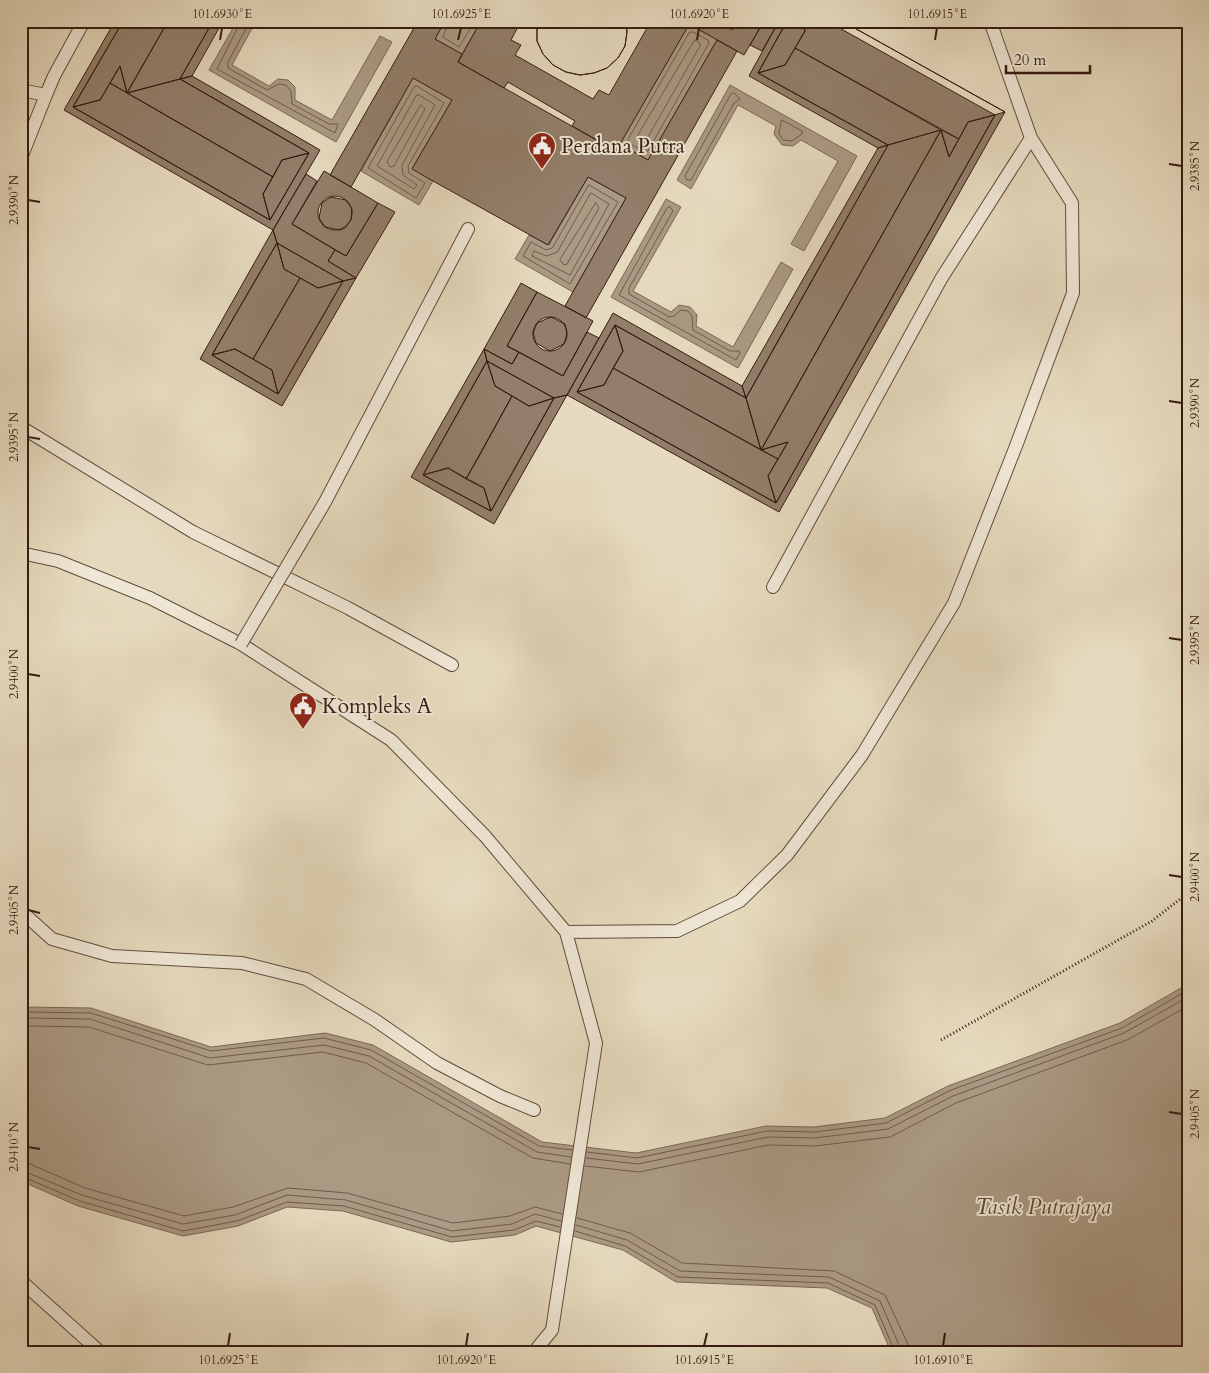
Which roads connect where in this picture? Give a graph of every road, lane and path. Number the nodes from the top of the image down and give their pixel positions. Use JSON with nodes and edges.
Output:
{"nodes":[{"id":1,"x":84,"y":21,"type":"edge"},
{"id":2,"x":990,"y":21,"type":"edge"},
{"id":3,"x":21,"y":90,"type":"edge"},
{"id":4,"x":46,"y":95,"type":"junction"},
{"id":5,"x":1031,"y":138,"type":"junction"},
{"id":6,"x":21,"y":158,"type":"edge"},
{"id":7,"x":468,"y":229,"type":"dead end"},
{"id":8,"x":21,"y":427,"type":"edge"},
{"id":9,"x":21,"y":553,"type":"edge"},
{"id":10,"x":774,"y":587,"type":"dead end"},
{"id":11,"x":241,"y":644,"type":"junction"},
{"id":12,"x":452,"y":665,"type":"dead end"},
{"id":13,"x":1188,"y":893,"type":"edge"},
{"id":14,"x":21,"y":911,"type":"edge"},
{"id":15,"x":566,"y":932,"type":"junction"},
{"id":16,"x":941,"y":1040,"type":"dead end"},
{"id":17,"x":534,"y":1110,"type":"dead end"},
{"id":18,"x":21,"y":1281,"type":"edge"},
{"id":19,"x":100,"y":1352,"type":"edge"},
{"id":20,"x":534,"y":1352,"type":"edge"}],
"edges":[{"from":1,"to":4,"type":"lane"},
{"from":2,"to":5,"type":"lane"},
{"from":3,"to":4,"type":"lane"},
{"from":4,"to":6,"type":"lane"},
{"from":5,"to":10,"type":"lane"},
{"from":5,"to":15,"type":"lane"},
{"from":7,"to":11,"type":"lane","bridge":true},
{"from":8,"to":12,"type":"lane"},
{"from":9,"to":11,"type":"lane"},
{"from":11,"to":15,"type":"lane"},
{"from":13,"to":16,"type":"path"},
{"from":14,"to":17,"type":"lane"},
{"from":15,"to":20,"type":"lane"},
{"from":18,"to":19,"type":"lane"}]}
